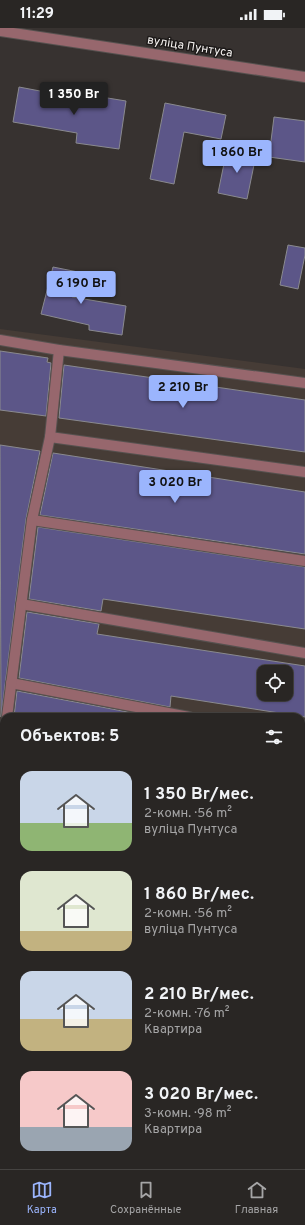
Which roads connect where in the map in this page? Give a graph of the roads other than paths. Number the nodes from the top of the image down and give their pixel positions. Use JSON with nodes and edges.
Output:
{"nodes":[{"id":1,"x":0,"y":31,"type":"edge"},
{"id":2,"x":305,"y":77,"type":"edge"},
{"id":3,"x":0,"y":340,"type":"edge"},
{"id":4,"x":59,"y":350,"type":"junction"},
{"id":5,"x":305,"y":383,"type":"edge"},
{"id":6,"x":50,"y":437,"type":"junction"},
{"id":7,"x":305,"y":472,"type":"edge"},
{"id":8,"x":32,"y":520,"type":"junction"},
{"id":9,"x":305,"y":561,"type":"edge"},
{"id":10,"x":21,"y":604,"type":"junction"},
{"id":11,"x":305,"y":653,"type":"edge"},
{"id":12,"x":11,"y":683,"type":"junction"},
{"id":13,"x":7,"y":713,"type":"edge"},
{"id":14,"x":168,"y":713,"type":"edge"}],
"edges":[{"from":1,"to":2,"type":"street","name":"вуліца Пунтуса"},
{"from":3,"to":4,"type":"street"},
{"from":4,"to":5,"type":"street"},
{"from":4,"to":6,"type":"street"},
{"from":6,"to":7,"type":"street"},
{"from":6,"to":8,"type":"street"},
{"from":8,"to":9,"type":"street"},
{"from":8,"to":10,"type":"street"},
{"from":10,"to":11,"type":"street"},
{"from":10,"to":12,"type":"street"},
{"from":12,"to":13,"type":"street"},
{"from":12,"to":14,"type":"street"}]}
